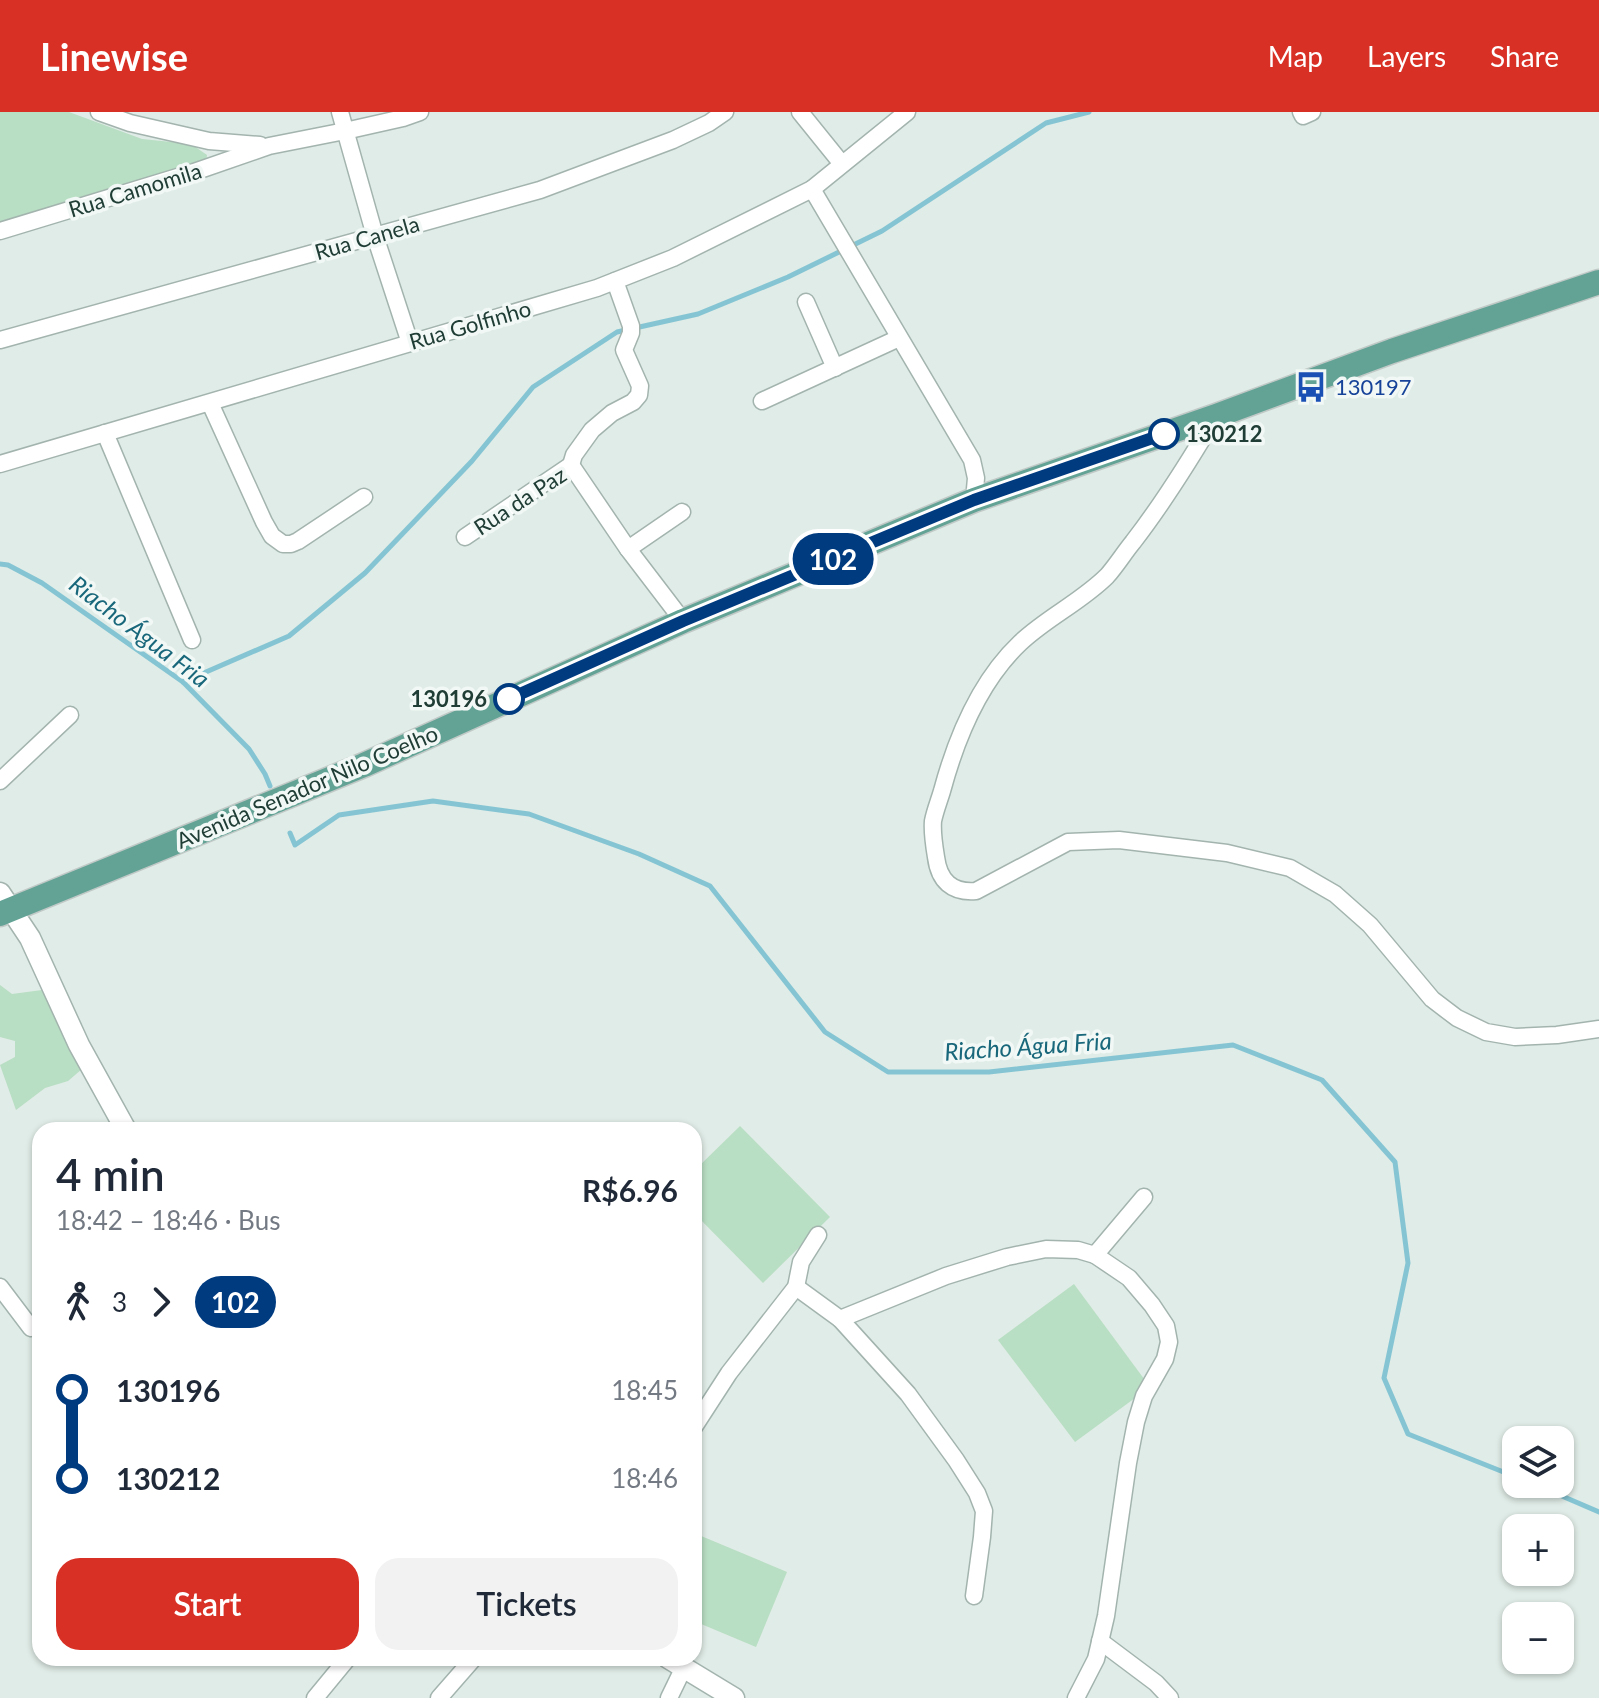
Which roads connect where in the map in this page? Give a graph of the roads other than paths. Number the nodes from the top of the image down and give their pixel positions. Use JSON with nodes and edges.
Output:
{"nodes":[{"id":1,"x":99,"y":112,"type":"edge"},
{"id":2,"x":340,"y":112,"type":"edge"},
{"id":3,"x":420,"y":112,"type":"edge"},
{"id":4,"x":725,"y":112,"type":"edge"},
{"id":5,"x":800,"y":112,"type":"edge"},
{"id":6,"x":907,"y":112,"type":"edge"},
{"id":7,"x":345,"y":131,"type":"junction"},
{"id":8,"x":269,"y":146,"type":"junction"},
{"id":9,"x":842,"y":164,"type":"junction"},
{"id":10,"x":812,"y":189,"type":"junction"},
{"id":11,"x":0,"y":231,"type":"edge"},
{"id":12,"x":375,"y":236,"type":"junction"},
{"id":13,"x":615,"y":281,"type":"junction"},
{"id":14,"x":1599,"y":282,"type":"edge"},
{"id":15,"x":806,"y":302,"type":"dead end"},
{"id":16,"x":899,"y":338,"type":"junction"},
{"id":17,"x":0,"y":340,"type":"edge"},
{"id":18,"x":410,"y":343,"type":"junction"},
{"id":19,"x":835,"y":368,"type":"junction"},
{"id":20,"x":762,"y":401,"type":"dead end"},
{"id":21,"x":210,"y":403,"type":"junction"},
{"id":22,"x":1216,"y":416,"type":"junction"},
{"id":23,"x":105,"y":433,"type":"junction"},
{"id":24,"x":0,"y":464,"type":"edge"},
{"id":25,"x":571,"y":465,"type":"junction"},
{"id":26,"x":364,"y":497,"type":"dead end"},
{"id":27,"x":974,"y":500,"type":"junction"},
{"id":28,"x":682,"y":512,"type":"dead end"},
{"id":29,"x":465,"y":537,"type":"dead end"},
{"id":30,"x":628,"y":549,"type":"junction"},
{"id":31,"x":683,"y":621,"type":"junction"},
{"id":32,"x":192,"y":640,"type":"dead end"},
{"id":33,"x":70,"y":715,"type":"dead end"},
{"id":34,"x":0,"y":781,"type":"edge"},
{"id":35,"x":4,"y":906,"type":"edge"},
{"id":36,"x":1599,"y":1029,"type":"edge"},
{"id":37,"x":122,"y":1122,"type":"edge"},
{"id":38,"x":1144,"y":1197,"type":"dead end"},
{"id":39,"x":818,"y":1235,"type":"dead end"},
{"id":40,"x":1095,"y":1255,"type":"junction"},
{"id":41,"x":0,"y":1287,"type":"edge"},
{"id":42,"x":796,"y":1287,"type":"junction"},
{"id":43,"x":840,"y":1319,"type":"junction"},
{"id":44,"x":31,"y":1328,"type":"dead end"},
{"id":45,"x":702,"y":1415,"type":"edge"},
{"id":46,"x":974,"y":1596,"type":"dead end"},
{"id":47,"x":1100,"y":1641,"type":"junction"},
{"id":48,"x":341,"y":1666,"type":"edge"},
{"id":49,"x":467,"y":1666,"type":"edge"},
{"id":50,"x":675,"y":1666,"type":"edge"},
{"id":51,"x":682,"y":1666,"type":"edge"},
{"id":52,"x":315,"y":1698,"type":"edge"},
{"id":53,"x":439,"y":1698,"type":"edge"},
{"id":54,"x":669,"y":1698,"type":"edge"},
{"id":55,"x":734,"y":1698,"type":"edge"},
{"id":56,"x":1076,"y":1698,"type":"edge"},
{"id":57,"x":1170,"y":1698,"type":"edge"}],
"edges":[{"from":1,"to":8,"type":"street","name":"Rua Camomila"},
{"from":2,"to":7,"type":"street"},
{"from":3,"to":7,"type":"street","name":"Rua Camomila"},
{"from":4,"to":12,"type":"street","name":"Rua Canela"},
{"from":5,"to":9,"type":"street"},
{"from":6,"to":9,"type":"street","name":"Rua Golfinho"},
{"from":7,"to":8,"type":"street","name":"Rua Camomila"},
{"from":7,"to":12,"type":"street"},
{"from":8,"to":11,"type":"street","name":"Rua Camomila"},
{"from":9,"to":10,"type":"street","name":"Rua Golfinho"},
{"from":10,"to":13,"type":"street","name":"Rua Golfinho"},
{"from":10,"to":16,"type":"street"},
{"from":12,"to":17,"type":"street","name":"Rua Canela"},
{"from":12,"to":18,"type":"street"},
{"from":13,"to":18,"type":"street","name":"Rua Golfinho"},
{"from":13,"to":25,"type":"street"},
{"from":14,"to":22,"type":"main road","name":"Avenida Senador Nilo Coelho"},
{"from":15,"to":19,"type":"street"},
{"from":16,"to":19,"type":"street"},
{"from":16,"to":27,"type":"street"},
{"from":18,"to":21,"type":"street","name":"Rua Golfinho"},
{"from":19,"to":20,"type":"street"},
{"from":21,"to":23,"type":"street","name":"Rua Golfinho"},
{"from":21,"to":26,"type":"street"},
{"from":22,"to":27,"type":"main road","name":"Avenida Senador Nilo Coelho"},
{"from":22,"to":36,"type":"street"},
{"from":23,"to":24,"type":"street","name":"Rua Golfinho"},
{"from":23,"to":32,"type":"street"},
{"from":25,"to":29,"type":"street","name":"Rua da Paz"},
{"from":25,"to":30,"type":"street","name":"Rua da Paz"},
{"from":27,"to":31,"type":"main road","name":"Avenida Senador Nilo Coelho"},
{"from":28,"to":30,"type":"street"},
{"from":30,"to":31,"type":"street","name":"Rua da Paz"},
{"from":31,"to":35,"type":"main road","name":"Avenida Senador Nilo Coelho"},
{"from":33,"to":34,"type":"street"},
{"from":35,"to":37,"type":"street"},
{"from":38,"to":40,"type":"street"},
{"from":39,"to":42,"type":"street"},
{"from":40,"to":43,"type":"street"},
{"from":40,"to":47,"type":"street"},
{"from":41,"to":44,"type":"street"},
{"from":42,"to":43,"type":"street"},
{"from":42,"to":45,"type":"street"},
{"from":43,"to":46,"type":"street"},
{"from":47,"to":56,"type":"street"},
{"from":47,"to":57,"type":"street"},
{"from":48,"to":52,"type":"street"},
{"from":49,"to":53,"type":"street"},
{"from":50,"to":54,"type":"street"},
{"from":51,"to":55,"type":"street"}]}
